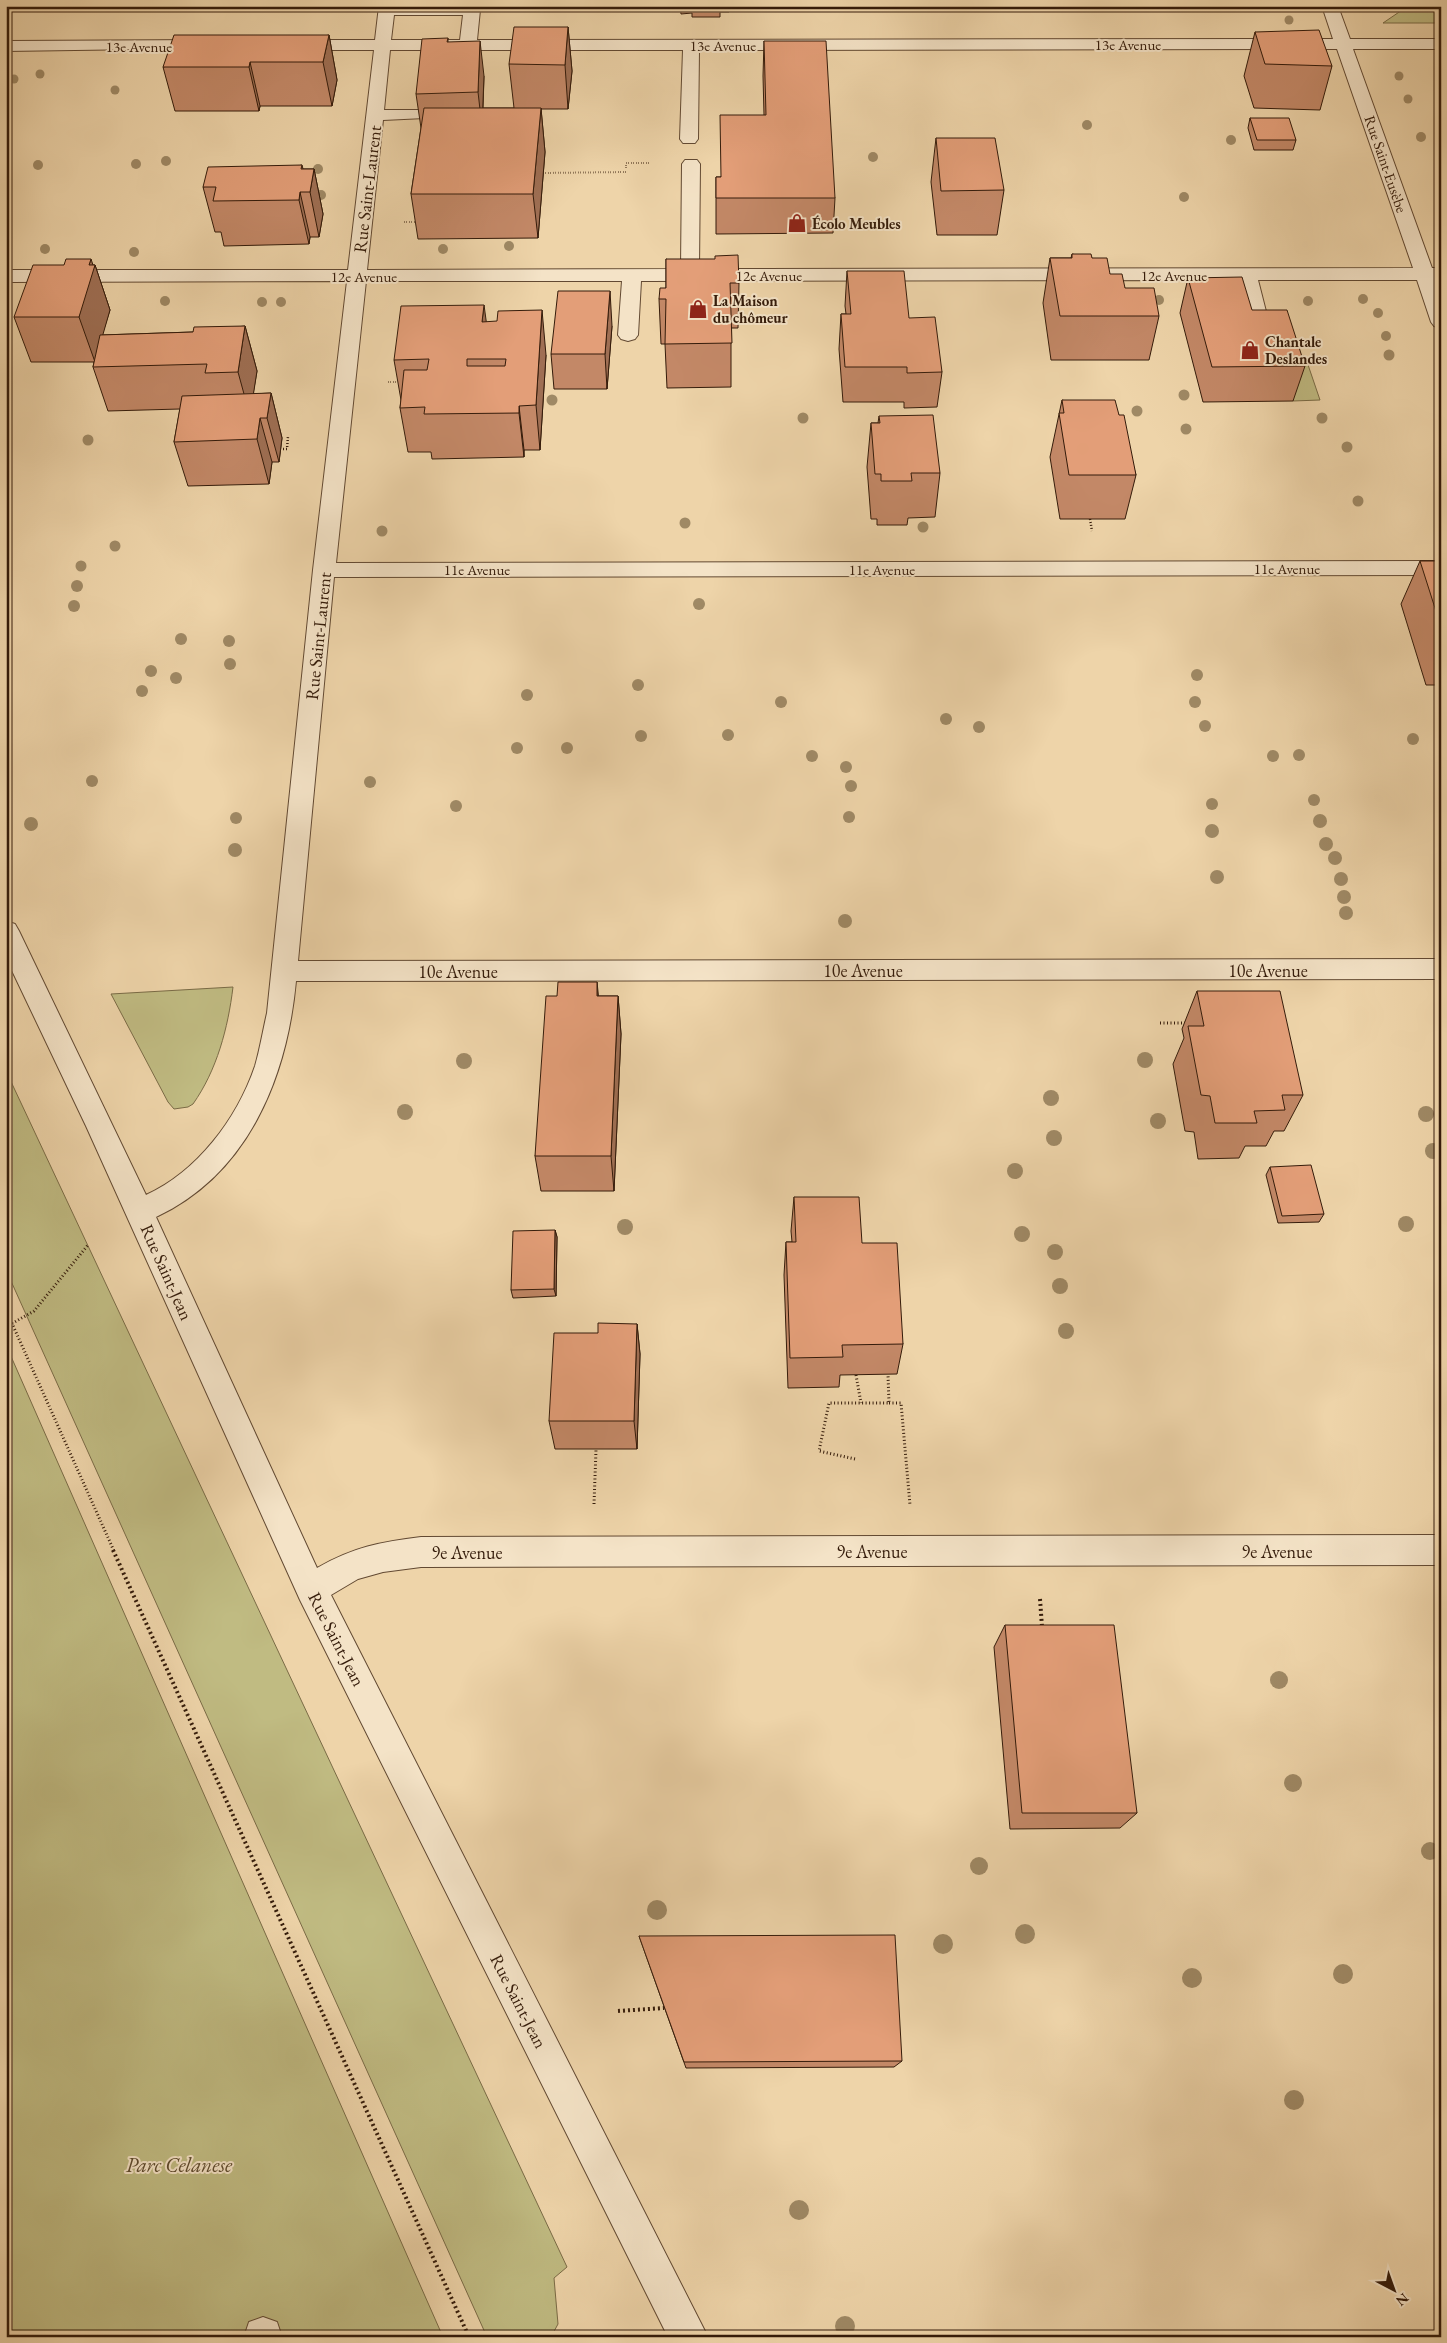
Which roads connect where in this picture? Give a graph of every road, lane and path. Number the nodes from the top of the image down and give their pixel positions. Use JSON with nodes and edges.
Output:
{"nodes":[{"id":1,"x":1330,"y":6,"type":"edge"},
{"id":2,"x":386,"y":8,"type":"edge"},
{"id":3,"x":1344,"y":44,"type":"junction"},
{"id":4,"x":1441,"y":44,"type":"edge"},
{"id":5,"x":221,"y":45,"type":"edge"},
{"id":6,"x":276,"y":45,"type":"edge"},
{"id":7,"x":382,"y":45,"type":"junction"},
{"id":8,"x":464,"y":45,"type":"junction"},
{"id":9,"x":691,"y":45,"type":"junction"},
{"id":10,"x":6,"y":46,"type":"edge"},
{"id":11,"x":458,"y":64,"type":"edge"},
{"id":12,"x":419,"y":114,"type":"edge"},
{"id":13,"x":375,"y":115,"type":"junction"},
{"id":14,"x":688,"y":139,"type":"dead end"},
{"id":15,"x":691,"y":164,"type":"dead end"},
{"id":16,"x":626,"y":172,"type":"dead end"},
{"id":17,"x":543,"y":173,"type":"dead end"},
{"id":18,"x":396,"y":222,"type":"dead end"},
{"id":19,"x":421,"y":222,"type":"edge"},
{"id":20,"x":1433,"y":274,"type":"edge"},
{"id":21,"x":1247,"y":275,"type":"junction"},
{"id":22,"x":6,"y":276,"type":"edge"},
{"id":23,"x":356,"y":276,"type":"junction"},
{"id":24,"x":632,"y":276,"type":"junction"},
{"id":25,"x":690,"y":276,"type":"junction"},
{"id":26,"x":1441,"y":322,"type":"edge"},
{"id":27,"x":628,"y":335,"type":"dead end"},
{"id":28,"x":1262,"y":335,"type":"edge"},
{"id":29,"x":387,"y":382,"type":"dead end"},
{"id":30,"x":405,"y":382,"type":"edge"},
{"id":31,"x":288,"y":436,"type":"dead end"},
{"id":32,"x":280,"y":449,"type":"dead end"},
{"id":33,"x":1441,"y":568,"type":"edge"},
{"id":34,"x":324,"y":570,"type":"junction"},
{"id":35,"x":6,"y":931,"type":"edge"},
{"id":36,"x":1441,"y":969,"type":"edge"},
{"id":37,"x":285,"y":971,"type":"junction"},
{"id":38,"x":1160,"y":1023,"type":"dead end"},
{"id":39,"x":1199,"y":1023,"type":"edge"},
{"id":40,"x":140,"y":1211,"type":"junction"},
{"id":41,"x":88,"y":1245,"type":"dead end"},
{"id":42,"x":6,"y":1310,"type":"edge"},
{"id":43,"x":12,"y":1323,"type":"junction"},
{"id":44,"x":6,"y":1327,"type":"edge"},
{"id":45,"x":856,"y":1375,"type":"edge"},
{"id":46,"x":888,"y":1375,"type":"edge"},
{"id":47,"x":861,"y":1403,"type":"junction"},
{"id":48,"x":889,"y":1403,"type":"junction"},
{"id":49,"x":856,"y":1459,"type":"dead end"},
{"id":50,"x":1441,"y":1550,"type":"edge"},
{"id":51,"x":915,"y":1551,"type":"junction"},
{"id":52,"x":311,"y":1589,"type":"junction"},
{"id":53,"x":1039,"y":1595,"type":"dead end"},
{"id":54,"x":1042,"y":1631,"type":"edge"},
{"id":55,"x":664,"y":2008,"type":"edge"},
{"id":56,"x":618,"y":2011,"type":"dead end"},
{"id":57,"x":469,"y":2337,"type":"edge"},
{"id":58,"x":689,"y":2337,"type":"edge"}],
"edges":[{"from":1,"to":3,"type":"street","name":"Rue Saint-Eusèbe"},
{"from":2,"to":7,"type":"street","name":"Rue Saint-Laurent"},
{"from":2,"to":8,"type":"street"},
{"from":3,"to":4,"type":"street","name":"13e Avenue"},
{"from":3,"to":9,"type":"street","name":"13e Avenue"},
{"from":3,"to":20,"type":"street","name":"Rue Saint-Eusèbe"},
{"from":5,"to":10,"type":"street","name":"13e Avenue"},
{"from":6,"to":7,"type":"street","name":"13e Avenue"},
{"from":7,"to":8,"type":"street","name":"13e Avenue"},
{"from":7,"to":13,"type":"street","name":"Rue Saint-Laurent"},
{"from":8,"to":9,"type":"street","name":"13e Avenue"},
{"from":8,"to":11,"type":"street"},
{"from":9,"to":14,"type":"street"},
{"from":12,"to":13,"type":"street"},
{"from":13,"to":23,"type":"street","name":"Rue Saint-Laurent"},
{"from":15,"to":25,"type":"street"},
{"from":16,"to":17,"type":"path"},
{"from":18,"to":19,"type":"path"},
{"from":20,"to":21,"type":"street","name":"12e Avenue"},
{"from":20,"to":26,"type":"street","name":"Rue Saint-Eusèbe"},
{"from":21,"to":25,"type":"street","name":"12e Avenue"},
{"from":21,"to":28,"type":"street"},
{"from":22,"to":23,"type":"street","name":"12e Avenue"},
{"from":23,"to":24,"type":"street","name":"12e Avenue"},
{"from":23,"to":34,"type":"street","name":"Rue Saint-Laurent"},
{"from":24,"to":25,"type":"street","name":"12e Avenue"},
{"from":24,"to":27,"type":"street"},
{"from":29,"to":30,"type":"path"},
{"from":31,"to":32,"type":"path"},
{"from":33,"to":34,"type":"street","name":"11e Avenue"},
{"from":34,"to":37,"type":"street","name":"Rue Saint-Laurent"},
{"from":35,"to":40,"type":"street","name":"Rue Saint-Jean"},
{"from":36,"to":37,"type":"street","name":"10e Avenue"},
{"from":37,"to":40,"type":"street","name":"Rue Saint-Laurent"},
{"from":38,"to":39,"type":"path"},
{"from":40,"to":52,"type":"street","name":"Rue Saint-Jean"},
{"from":41,"to":43,"type":"path"},
{"from":42,"to":43,"type":"path"},
{"from":43,"to":44,"type":"path"},
{"from":43,"to":57,"type":"path"},
{"from":45,"to":47,"type":"path"},
{"from":46,"to":48,"type":"path"},
{"from":47,"to":48,"type":"path"},
{"from":47,"to":49,"type":"path"},
{"from":48,"to":51,"type":"path"},
{"from":50,"to":51,"type":"street","name":"9e Avenue"},
{"from":51,"to":52,"type":"street","name":"9e Avenue"},
{"from":52,"to":58,"type":"street","name":"Rue Saint-Jean"},
{"from":53,"to":54,"type":"path"},
{"from":55,"to":56,"type":"path"}]}
